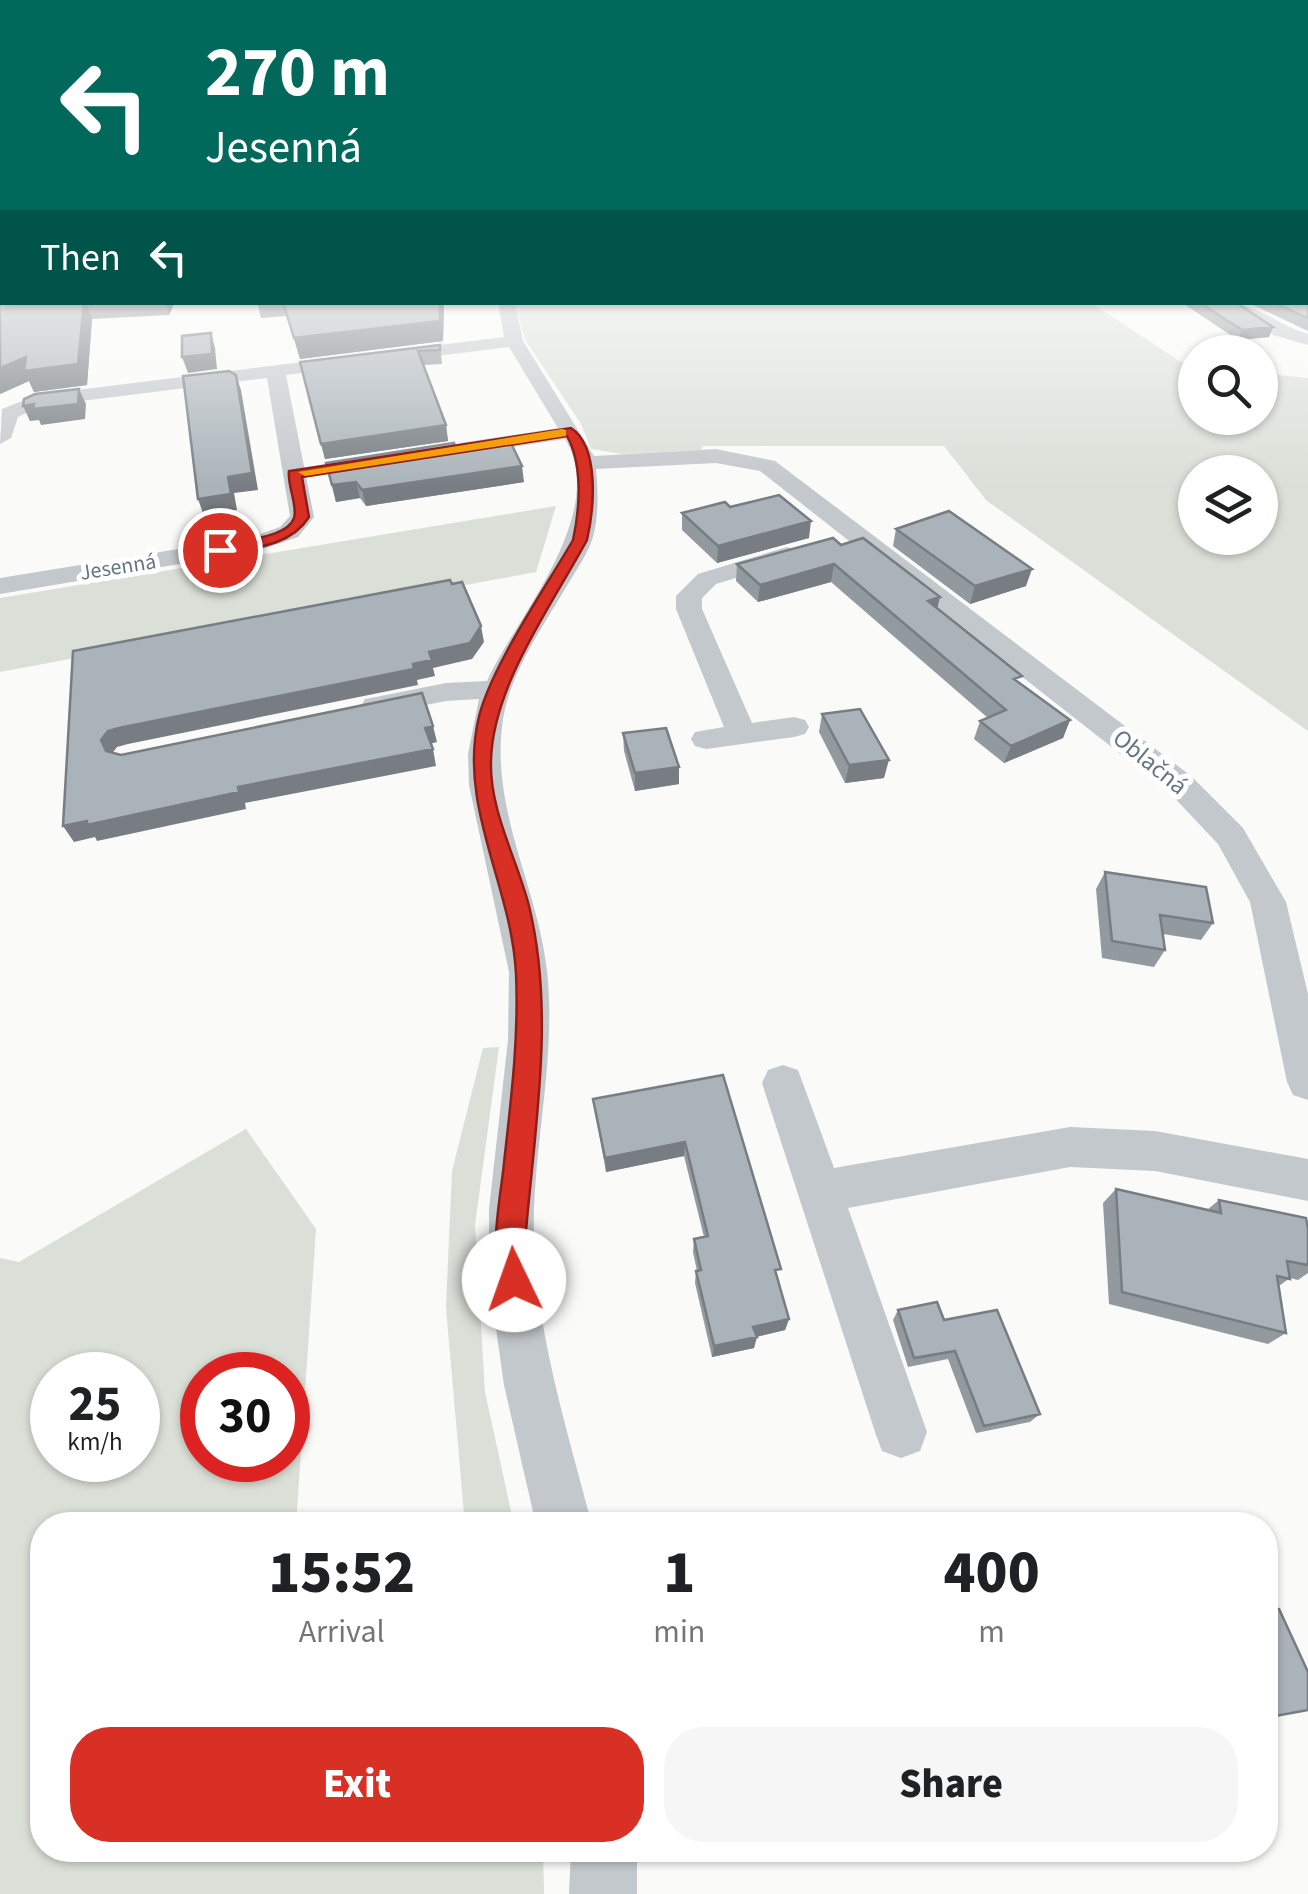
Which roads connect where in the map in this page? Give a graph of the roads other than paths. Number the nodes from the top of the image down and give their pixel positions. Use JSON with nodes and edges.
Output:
{"nodes":[{"id":1,"x":508,"y":310,"type":"edge"},
{"id":2,"x":1243,"y":310,"type":"edge"},
{"id":3,"x":1302,"y":338,"type":"edge"},
{"id":4,"x":514,"y":340,"type":"junction"},
{"id":5,"x":274,"y":370,"type":"junction"},
{"id":6,"x":0,"y":438,"type":"edge"},
{"id":7,"x":578,"y":447,"type":"junction"},
{"id":8,"x":432,"y":453,"type":"edge"},
{"id":9,"x":856,"y":536,"type":"junction"},
{"id":10,"x":0,"y":586,"type":"edge"},
{"id":11,"x":498,"y":689,"type":"junction"},
{"id":12,"x":353,"y":711,"type":"edge"},
{"id":13,"x":794,"y":727,"type":"dead end"},
{"id":14,"x":742,"y":734,"type":"junction"},
{"id":15,"x":706,"y":739,"type":"dead end"},
{"id":16,"x":1308,"y":1082,"type":"edge"},
{"id":17,"x":784,"y":1083,"type":"dead end"},
{"id":18,"x":1308,"y":1180,"type":"edge"},
{"id":19,"x":820,"y":1192,"type":"junction"},
{"id":20,"x":901,"y":1432,"type":"dead end"},
{"id":21,"x":561,"y":1512,"type":"edge"},
{"id":22,"x":604,"y":1862,"type":"edge"},
{"id":23,"x":603,"y":1894,"type":"edge"}],
"edges":[{"from":1,"to":4,"type":"street"},
{"from":2,"to":3,"type":"street"},
{"from":4,"to":5,"type":"street"},
{"from":4,"to":7,"type":"street"},
{"from":5,"to":6,"type":"street"},
{"from":5,"to":10,"type":"street","name":"Jesenná"},
{"from":7,"to":8,"type":"street"},
{"from":7,"to":9,"type":"street","name":"Oblačná"},
{"from":7,"to":11,"type":"street"},
{"from":9,"to":14,"type":"street"},
{"from":9,"to":16,"type":"street","name":"Oblačná"},
{"from":11,"to":12,"type":"street"},
{"from":11,"to":21,"type":"street"},
{"from":13,"to":14,"type":"street"},
{"from":14,"to":15,"type":"street"},
{"from":17,"to":19,"type":"street"},
{"from":18,"to":19,"type":"street"},
{"from":19,"to":20,"type":"street"},
{"from":22,"to":23,"type":"street"}]}
